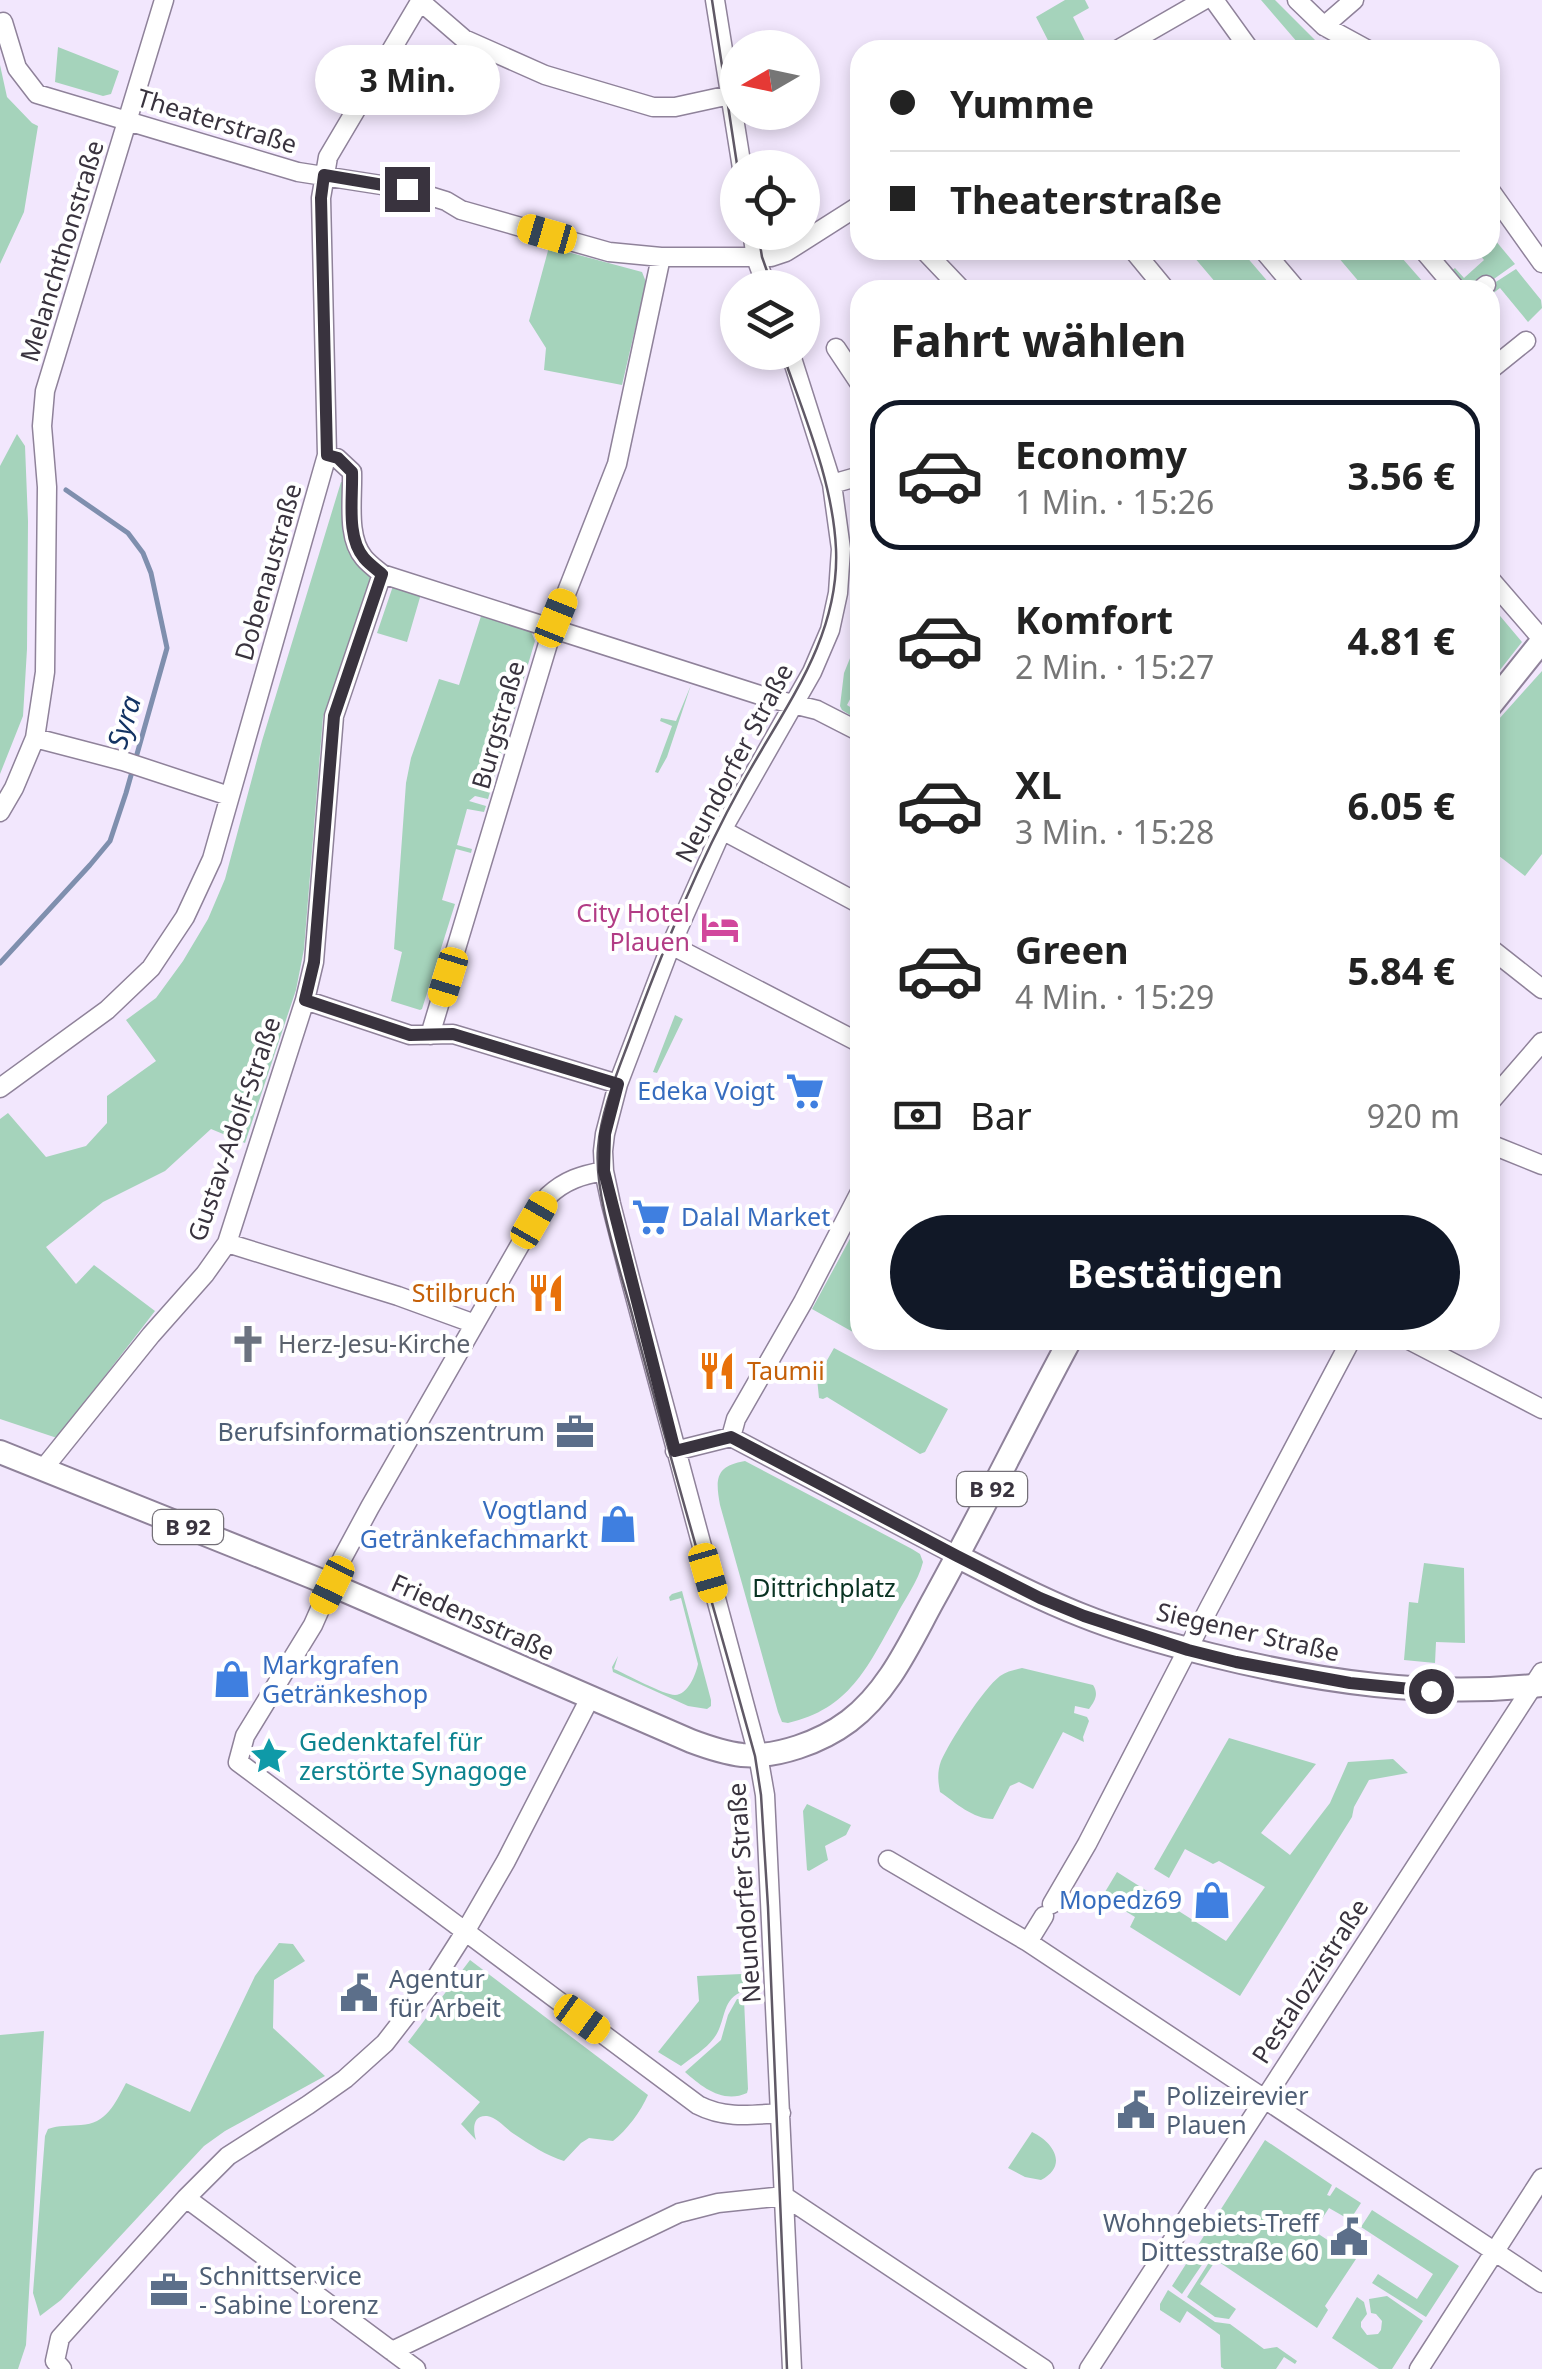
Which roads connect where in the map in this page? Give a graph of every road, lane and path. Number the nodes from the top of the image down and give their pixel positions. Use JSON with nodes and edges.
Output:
{"nodes":[{"id":1,"x":164,"y":0,"type":"edge"},
{"id":2,"x":420,"y":0,"type":"edge"},
{"id":3,"x":715,"y":0,"type":"edge"},
{"id":4,"x":1204,"y":0,"type":"edge"},
{"id":5,"x":1214,"y":0,"type":"edge"},
{"id":6,"x":1298,"y":0,"type":"edge"},
{"id":7,"x":1354,"y":0,"type":"edge"},
{"id":8,"x":2,"y":22,"type":"dead end"},
{"id":9,"x":1324,"y":26,"type":"junction"},
{"id":10,"x":720,"y":31,"type":"edge"},
{"id":11,"x":1134,"y":40,"type":"edge"},
{"id":12,"x":1243,"y":40,"type":"edge"},
{"id":13,"x":1350,"y":40,"type":"edge"},
{"id":14,"x":720,"y":96,"type":"edge"},
{"id":15,"x":127,"y":120,"type":"junction"},
{"id":16,"x":324,"y":175,"type":"junction"},
{"id":17,"x":1500,"y":204,"type":"edge"},
{"id":18,"x":850,"y":211,"type":"edge"},
{"id":19,"x":755,"y":250,"type":"edge"},
{"id":20,"x":661,"y":257,"type":"junction"},
{"id":21,"x":756,"y":258,"type":"junction"},
{"id":22,"x":934,"y":260,"type":"edge"},
{"id":23,"x":1140,"y":260,"type":"edge"},
{"id":24,"x":1272,"y":260,"type":"edge"},
{"id":25,"x":1432,"y":260,"type":"edge"},
{"id":26,"x":1542,"y":263,"type":"edge"},
{"id":27,"x":760,"y":270,"type":"edge"},
{"id":28,"x":952,"y":280,"type":"edge"},
{"id":29,"x":1158,"y":280,"type":"edge"},
{"id":30,"x":1288,"y":280,"type":"edge"},
{"id":31,"x":1449,"y":280,"type":"edge"},
{"id":32,"x":1526,"y":341,"type":"dead end"},
{"id":33,"x":836,"y":348,"type":"dead end"},
{"id":34,"x":1500,"y":362,"type":"edge"},
{"id":35,"x":850,"y":369,"type":"edge"},
{"id":36,"x":796,"y":370,"type":"edge"},
{"id":37,"x":327,"y":455,"type":"junction"},
{"id":38,"x":850,"y":479,"type":"edge"},
{"id":39,"x":832,"y":484,"type":"junction"},
{"id":40,"x":382,"y":574,"type":"junction"},
{"id":41,"x":1500,"y":590,"type":"edge"},
{"id":42,"x":553,"y":627,"type":"junction"},
{"id":43,"x":1542,"y":640,"type":"edge"},
{"id":44,"x":1500,"y":693,"type":"edge"},
{"id":45,"x":794,"y":704,"type":"junction"},
{"id":46,"x":850,"y":726,"type":"edge"},
{"id":47,"x":35,"y":738,"type":"junction"},
{"id":48,"x":229,"y":796,"type":"junction"},
{"id":49,"x":0,"y":812,"type":"edge"},
{"id":50,"x":722,"y":830,"type":"junction"},
{"id":51,"x":850,"y":899,"type":"edge"},
{"id":52,"x":671,"y":945,"type":"junction"},
{"id":53,"x":1500,"y":956,"type":"edge"},
{"id":54,"x":1542,"y":990,"type":"edge"},
{"id":55,"x":305,"y":1000,"type":"junction"},
{"id":56,"x":430,"y":1035,"type":"junction"},
{"id":57,"x":850,"y":1038,"type":"edge"},
{"id":58,"x":1542,"y":1042,"type":"edge"},
{"id":59,"x":618,"y":1084,"type":"junction"},
{"id":60,"x":0,"y":1088,"type":"edge"},
{"id":61,"x":1500,"y":1090,"type":"edge"},
{"id":62,"x":1500,"y":1148,"type":"edge"},
{"id":63,"x":1542,"y":1164,"type":"edge"},
{"id":64,"x":604,"y":1171,"type":"junction"},
{"id":65,"x":850,"y":1222,"type":"edge"},
{"id":66,"x":227,"y":1243,"type":"junction"},
{"id":67,"x":474,"y":1324,"type":"junction"},
{"id":68,"x":1065,"y":1350,"type":"edge"},
{"id":69,"x":1346,"y":1350,"type":"edge"},
{"id":70,"x":1427,"y":1350,"type":"edge"},
{"id":71,"x":1542,"y":1409,"type":"edge"},
{"id":72,"x":731,"y":1437,"type":"junction"},
{"id":73,"x":675,"y":1451,"type":"junction"},
{"id":74,"x":0,"y":1452,"type":"edge"},
{"id":75,"x":44,"y":1469,"type":"junction"},
{"id":76,"x":957,"y":1556,"type":"junction"},
{"id":77,"x":332,"y":1585,"type":"junction"},
{"id":78,"x":1188,"y":1650,"type":"junction"},
{"id":79,"x":1539,"y":1681,"type":"edge"},
{"id":80,"x":590,"y":1698,"type":"junction"},
{"id":81,"x":758,"y":1755,"type":"junction"},
{"id":82,"x":888,"y":1860,"type":"dead end"},
{"id":83,"x":465,"y":1932,"type":"junction"},
{"id":84,"x":1028,"y":1942,"type":"junction"},
{"id":85,"x":1263,"y":2099,"type":"junction"},
{"id":86,"x":781,"y":2113,"type":"junction"},
{"id":87,"x":1542,"y":2178,"type":"edge"},
{"id":88,"x":784,"y":2196,"type":"junction"},
{"id":89,"x":186,"y":2198,"type":"junction"},
{"id":90,"x":1494,"y":2252,"type":"junction"},
{"id":91,"x":1542,"y":2283,"type":"edge"},
{"id":92,"x":392,"y":2351,"type":"junction"},
{"id":93,"x":58,"y":2365,"type":"edge"},
{"id":94,"x":416,"y":2369,"type":"edge"},
{"id":95,"x":792,"y":2369,"type":"edge"},
{"id":96,"x":1044,"y":2369,"type":"edge"},
{"id":97,"x":1088,"y":2369,"type":"edge"},
{"id":98,"x":1419,"y":2369,"type":"edge"}],
"edges":[{"from":1,"to":15,"type":"street","name":"Melanchthonstraße"},
{"from":2,"to":14,"type":"street"},
{"from":2,"to":16,"type":"street","name":"Dobenaustraße"},
{"from":3,"to":10,"type":"street"},
{"from":4,"to":11,"type":"street"},
{"from":5,"to":12,"type":"street"},
{"from":6,"to":9,"type":"street"},
{"from":7,"to":9,"type":"street"},
{"from":8,"to":15,"type":"street","name":"Theaterstraße"},
{"from":9,"to":13,"type":"street"},
{"from":15,"to":16,"type":"street","name":"Theaterstraße"},
{"from":15,"to":47,"type":"street","name":"Melanchthonstraße"},
{"from":16,"to":20,"type":"street","name":"Theaterstraße"},
{"from":16,"to":37,"type":"street","name":"Dobenaustraße"},
{"from":17,"to":26,"type":"street"},
{"from":18,"to":21,"type":"street"},
{"from":19,"to":21,"type":"street"},
{"from":20,"to":21,"type":"street","name":"Theaterstraße"},
{"from":20,"to":42,"type":"street","name":"Burgstraße"},
{"from":21,"to":27,"type":"street"},
{"from":22,"to":28,"type":"street"},
{"from":23,"to":29,"type":"street"},
{"from":24,"to":30,"type":"street"},
{"from":25,"to":31,"type":"street"},
{"from":32,"to":34,"type":"street"},
{"from":33,"to":35,"type":"street"},
{"from":36,"to":39,"type":"street","name":"Neundorfer Straße"},
{"from":37,"to":40,"type":"street"},
{"from":37,"to":48,"type":"street","name":"Dobenaustraße"},
{"from":38,"to":39,"type":"street"},
{"from":39,"to":45,"type":"street","name":"Neundorfer Straße"},
{"from":40,"to":42,"type":"street"},
{"from":40,"to":55,"type":"street","name":"Gustav-Adolf-Straße"},
{"from":41,"to":43,"type":"street"},
{"from":42,"to":45,"type":"street"},
{"from":42,"to":56,"type":"street","name":"Burgstraße"},
{"from":43,"to":44,"type":"main road"},
{"from":45,"to":46,"type":"street"},
{"from":45,"to":50,"type":"street","name":"Neundorfer Straße"},
{"from":47,"to":48,"type":"street"},
{"from":47,"to":49,"type":"street","name":"Melanchthonstraße"},
{"from":48,"to":60,"type":"street","name":"Dobenaustraße"},
{"from":50,"to":51,"type":"street"},
{"from":50,"to":52,"type":"street","name":"Neundorfer Straße"},
{"from":52,"to":57,"type":"street"},
{"from":52,"to":59,"type":"street","name":"Neundorfer Straße"},
{"from":53,"to":54,"type":"street"},
{"from":55,"to":56,"type":"street"},
{"from":55,"to":66,"type":"street","name":"Gustav-Adolf-Straße"},
{"from":56,"to":59,"type":"street"},
{"from":58,"to":61,"type":"street"},
{"from":59,"to":64,"type":"street","name":"Neundorfer Straße"},
{"from":62,"to":63,"type":"street"},
{"from":64,"to":67,"type":"street"},
{"from":64,"to":73,"type":"street","name":"Neundorfer Straße"},
{"from":65,"to":72,"type":"street"},
{"from":66,"to":67,"type":"street"},
{"from":66,"to":75,"type":"street","name":"Gustav-Adolf-Straße"},
{"from":67,"to":77,"type":"street"},
{"from":68,"to":76,"type":"main road","number":"B 92"},
{"from":69,"to":78,"type":"street"},
{"from":70,"to":71,"type":"street"},
{"from":72,"to":73,"type":"street"},
{"from":72,"to":76,"type":"street"},
{"from":73,"to":81,"type":"street","name":"Neundorfer Straße"},
{"from":74,"to":75,"type":"main road","name":"Friedensstraße","number":"B 92"},
{"from":75,"to":77,"type":"main road","name":"Friedensstraße","number":"B 92"},
{"from":76,"to":78,"type":"main road","name":"Siegener Straße"},
{"from":76,"to":81,"type":"main road","number":"B 92"},
{"from":77,"to":80,"type":"main road","name":"Friedensstraße","number":"B 92"},
{"from":77,"to":83,"type":"street"},
{"from":78,"to":79,"type":"main road","name":"Siegener Straße"},
{"from":78,"to":84,"type":"street"},
{"from":79,"to":85,"type":"street","name":"Pestalozzistraße"},
{"from":80,"to":81,"type":"main road","name":"Friedensstraße","number":"B 92"},
{"from":80,"to":83,"type":"street"},
{"from":81,"to":86,"type":"street","name":"Neundorfer Straße"},
{"from":82,"to":84,"type":"street"},
{"from":83,"to":86,"type":"street"},
{"from":83,"to":89,"type":"street"},
{"from":84,"to":85,"type":"street"},
{"from":85,"to":90,"type":"street"},
{"from":85,"to":97,"type":"street","name":"Pestalozzistraße"},
{"from":86,"to":88,"type":"street","name":"Neundorfer Straße"},
{"from":87,"to":90,"type":"street"},
{"from":88,"to":92,"type":"street"},
{"from":88,"to":95,"type":"street","name":"Neundorfer Straße"},
{"from":88,"to":96,"type":"street"},
{"from":89,"to":92,"type":"street"},
{"from":89,"to":93,"type":"street"},
{"from":90,"to":91,"type":"street"},
{"from":90,"to":98,"type":"street"},
{"from":92,"to":94,"type":"street"}]}
